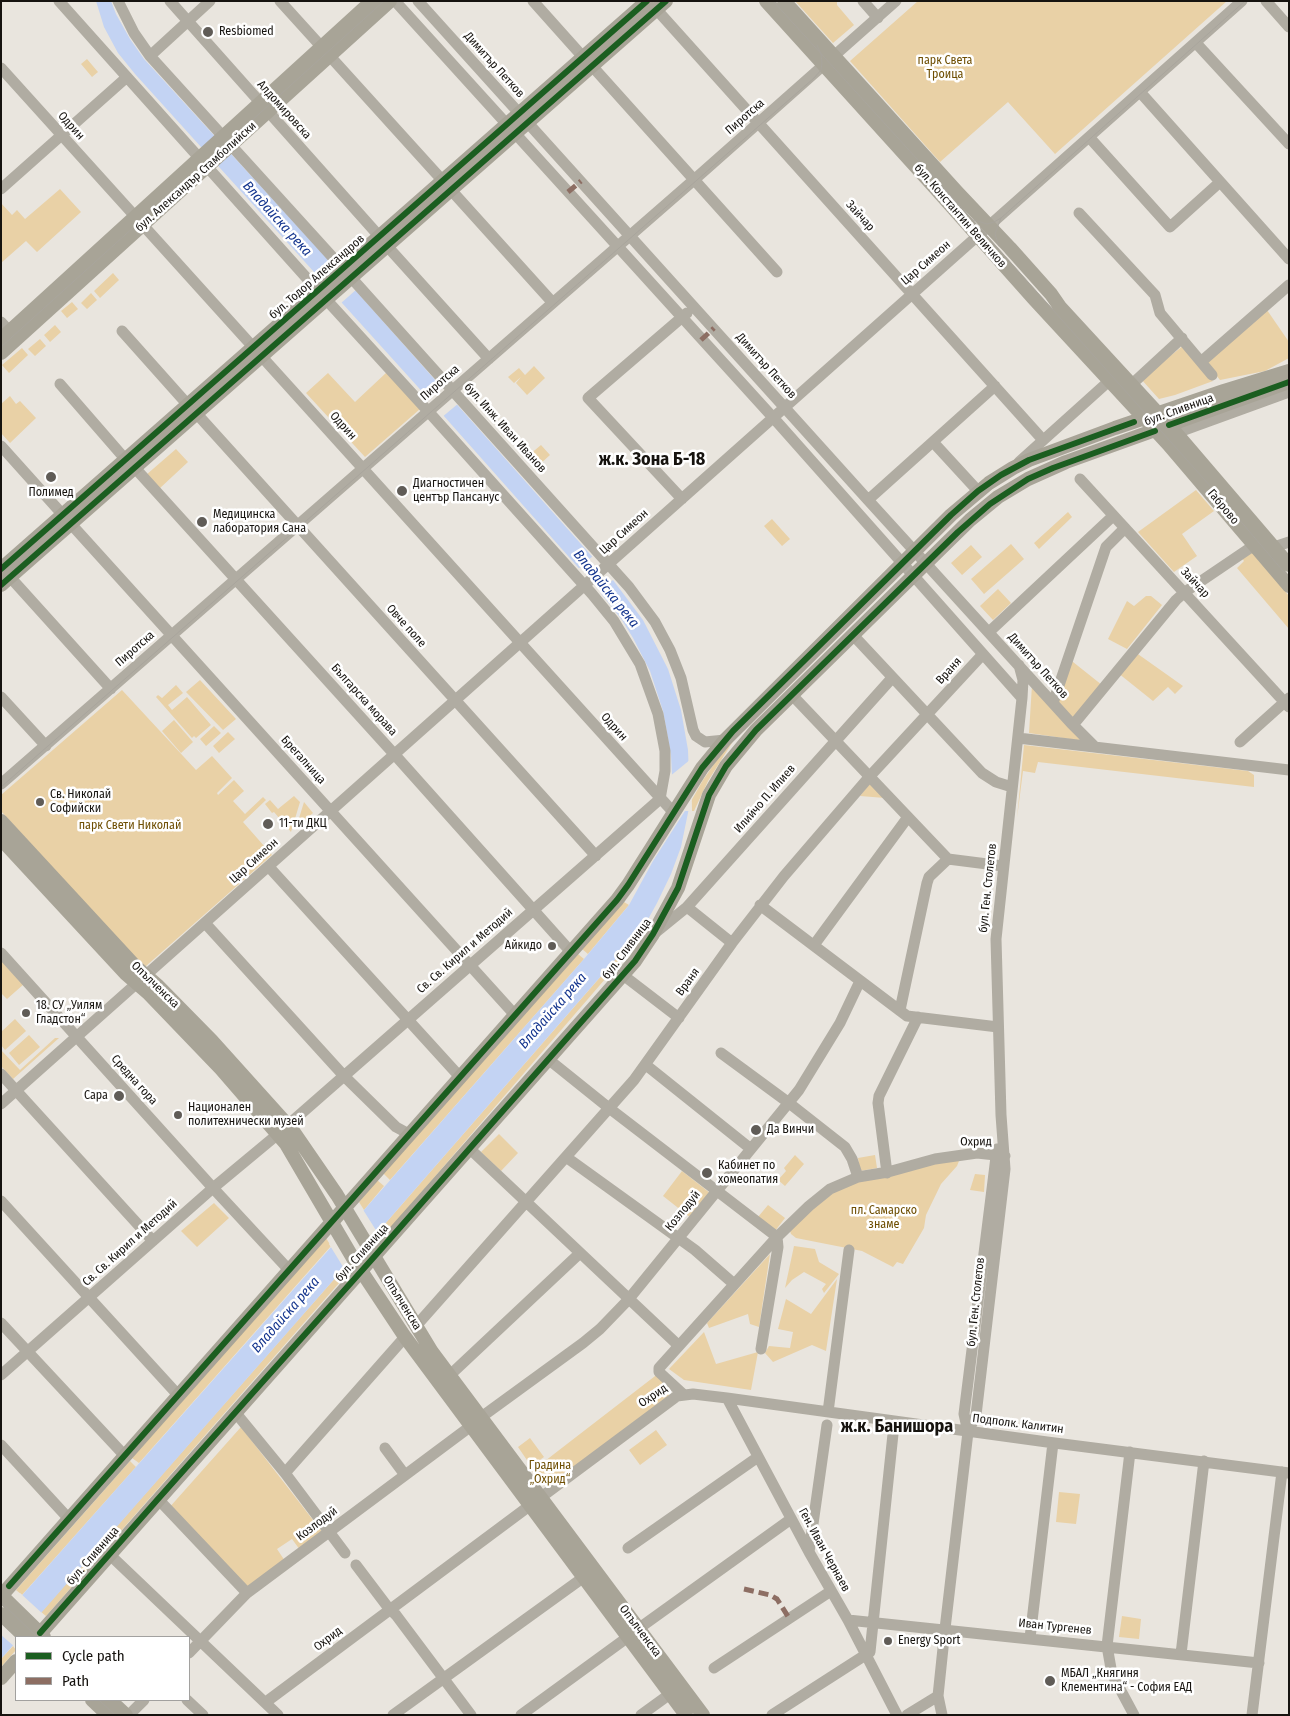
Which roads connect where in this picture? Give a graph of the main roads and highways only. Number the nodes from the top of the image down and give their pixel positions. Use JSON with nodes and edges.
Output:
{"nodes":[{"id":1,"x":372,"y":1,"type":"edge"},
{"id":2,"x":390,"y":1,"type":"edge"},
{"id":3,"x":766,"y":1,"type":"edge"},
{"id":4,"x":784,"y":1,"type":"edge"},
{"id":5,"x":656,"y":4,"type":"edge"},
{"id":6,"x":325,"y":51,"type":"junction"},
{"id":7,"x":829,"y":62,"type":"junction"},
{"id":8,"x":983,"y":231,"type":"junction"},
{"id":9,"x":7,"y":333,"type":"edge"},
{"id":10,"x":1,"y":353,"type":"edge"},
{"id":11,"x":1289,"y":372,"type":"edge"},
{"id":12,"x":1289,"y":382,"type":"edge"},
{"id":13,"x":1158,"y":414,"type":"junction"},
{"id":14,"x":1144,"y":419,"type":"junction"},
{"id":15,"x":1178,"y":429,"type":"junction"},
{"id":16,"x":1155,"y":430,"type":"junction"},
{"id":17,"x":1289,"y":565,"type":"edge"},
{"id":18,"x":4,"y":577,"type":"edge"},
{"id":19,"x":1289,"y":586,"type":"edge"},
{"id":20,"x":1,"y":821,"type":"edge"},
{"id":21,"x":1,"y":839,"type":"edge"},
{"id":22,"x":141,"y":979,"type":"junction"},
{"id":23,"x":283,"y":1129,"type":"junction"},
{"id":24,"x":346,"y":1211,"type":"junction"},
{"id":25,"x":333,"y":1225,"type":"junction"},
{"id":26,"x":372,"y":1254,"type":"junction"},
{"id":27,"x":359,"y":1268,"type":"junction"},
{"id":28,"x":476,"y":1422,"type":"junction"},
{"id":29,"x":536,"y":1501,"type":"junction"},
{"id":30,"x":3,"y":1596,"type":"edge"},
{"id":31,"x":1,"y":1614,"type":"edge"},
{"id":32,"x":633,"y":1633,"type":"junction"},
{"id":33,"x":36,"y":1635,"type":"edge"},
{"id":34,"x":15,"y":1662,"type":"edge"},
{"id":35,"x":1,"y":1678,"type":"edge"},
{"id":36,"x":93,"y":1701,"type":"edge"},
{"id":37,"x":111,"y":1701,"type":"edge"},
{"id":38,"x":108,"y":1715,"type":"edge"},
{"id":39,"x":128,"y":1715,"type":"edge"},
{"id":40,"x":686,"y":1715,"type":"edge"},
{"id":41,"x":703,"y":1715,"type":"edge"}],
"edges":[{"from":1,"to":6,"type":"main road","name":"бул. Александър Стамболийски"},
{"from":2,"to":6,"type":"main road","name":"бул. Александър Стамболийски"},
{"from":3,"to":7,"type":"main road","name":"бул. Константин Величков"},
{"from":4,"to":7,"type":"main road","name":"бул. Константин Величков"},
{"from":5,"to":18,"type":"main road","name":"бул. Тодор Александров"},
{"from":6,"to":9,"type":"main road","name":"бул. Александър Стамболийски"},
{"from":7,"to":8,"type":"main road","name":"бул. Константин Величков"},
{"from":8,"to":13,"type":"main road","name":"бул. Константин Величков"},
{"from":8,"to":14,"type":"main road","name":"бул. Константин Величков"},
{"from":9,"to":10,"type":"main road","name":"бул. Александър Стамболийски"},
{"from":11,"to":13,"type":"main road","name":"бул. Сливница"},
{"from":12,"to":15,"type":"main road","name":"бул. Сливница"},
{"from":13,"to":14,"type":"main road","name":"бул. Сливница"},
{"from":13,"to":15,"type":"main road","name":"бул. Константин Величков"},
{"from":14,"to":16,"type":"main road","name":"бул. Константин Величков"},
{"from":14,"to":24,"type":"main road","name":"бул. Сливница"},
{"from":15,"to":16,"type":"main road","name":"бул. Сливница"},
{"from":15,"to":17,"type":"main road","name":"Габрово"},
{"from":16,"to":19,"type":"main road","name":"Габрово"},
{"from":16,"to":26,"type":"main road","name":"бул. Сливница"},
{"from":20,"to":22,"type":"main road","name":"Опълченска"},
{"from":21,"to":22,"type":"main road","name":"Опълченска"},
{"from":22,"to":23,"type":"main road","name":"Опълченска"},
{"from":23,"to":24,"type":"main road","name":"Опълченска"},
{"from":23,"to":25,"type":"main road","name":"Опълченска"},
{"from":24,"to":25,"type":"main road","name":"бул. Сливница"},
{"from":24,"to":26,"type":"main road","name":"Опълченска"},
{"from":25,"to":27,"type":"main road","name":"Опълченска"},
{"from":25,"to":30,"type":"main road","name":"бул. Сливница"},
{"from":26,"to":27,"type":"main road","name":"бул. Сливница"},
{"from":26,"to":28,"type":"main road","name":"Опълченска"},
{"from":27,"to":28,"type":"main road","name":"Опълченска"},
{"from":27,"to":33,"type":"main road","name":"бул. Сливница"},
{"from":28,"to":29,"type":"main road","name":"Опълченска"},
{"from":29,"to":32,"type":"main road","name":"Опълченска"},
{"from":29,"to":32,"type":"main road","name":"Опълченска"},
{"from":30,"to":33,"type":"main road"},
{"from":31,"to":33,"type":"main road"},
{"from":32,"to":40,"type":"main road","name":"Опълченска"},
{"from":32,"to":41,"type":"main road","name":"Опълченска"},
{"from":34,"to":35,"type":"main road"},
{"from":36,"to":38,"type":"main road"},
{"from":37,"to":39,"type":"main road"}]}
